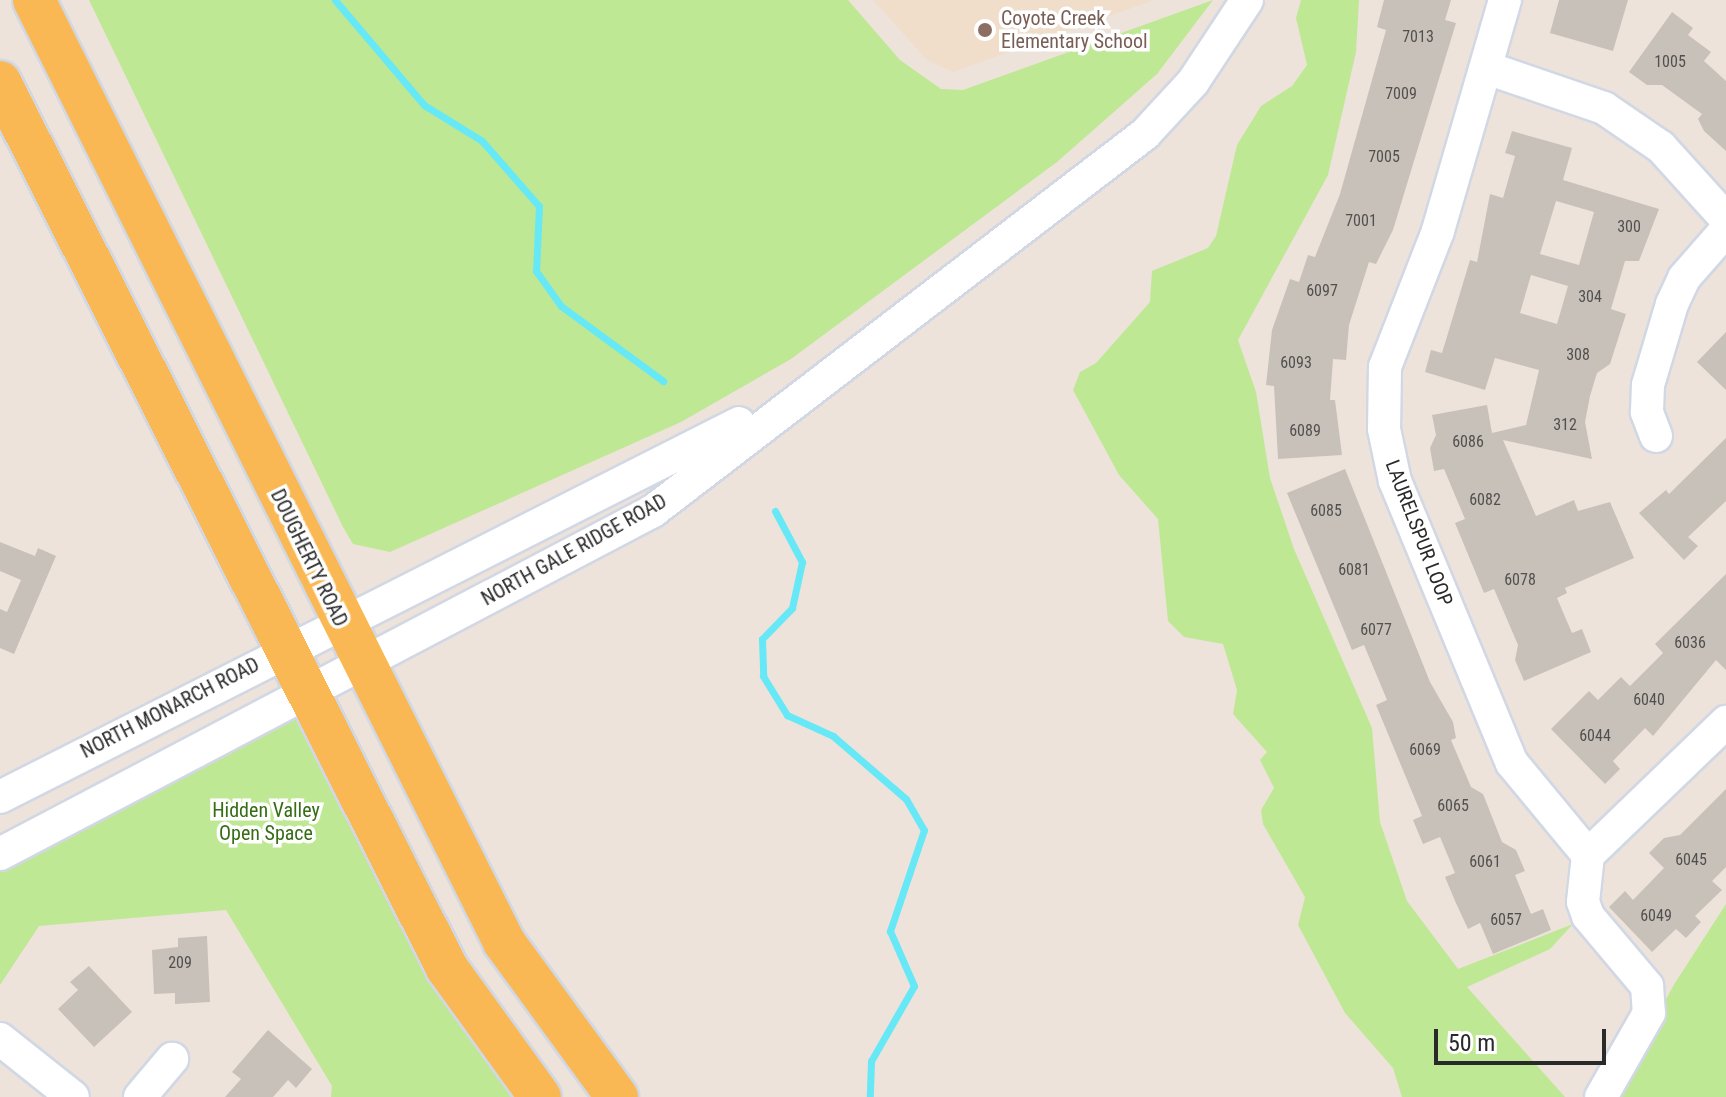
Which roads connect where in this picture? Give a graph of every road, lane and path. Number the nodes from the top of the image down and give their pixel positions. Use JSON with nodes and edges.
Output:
{"nodes":[{"id":1,"x":34,"y":0,"type":"edge"},
{"id":2,"x":1247,"y":0,"type":"edge"},
{"id":3,"x":1505,"y":0,"type":"edge"},
{"id":4,"x":1487,"y":68,"type":"junction"},
{"id":5,"x":0,"y":82,"type":"edge"},
{"id":6,"x":1726,"y":219,"type":"edge"},
{"id":7,"x":1726,"y":230,"type":"edge"},
{"id":8,"x":819,"y":379,"type":"junction"},
{"id":9,"x":1656,"y":436,"type":"dead end"},
{"id":10,"x":341,"y":620,"type":"junction"},
{"id":11,"x":287,"y":649,"type":"junction"},
{"id":12,"x":361,"y":666,"type":"junction"},
{"id":13,"x":308,"y":690,"type":"junction"},
{"id":14,"x":1726,"y":722,"type":"edge"},
{"id":15,"x":0,"y":797,"type":"edge"},
{"id":16,"x":0,"y":854,"type":"edge"},
{"id":17,"x":1588,"y":855,"type":"junction"},
{"id":18,"x":0,"y":1039,"type":"edge"},
{"id":19,"x":172,"y":1059,"type":"dead end"},
{"id":20,"x":73,"y":1097,"type":"edge"},
{"id":21,"x":140,"y":1097,"type":"edge"},
{"id":22,"x":540,"y":1097,"type":"edge"},
{"id":23,"x":617,"y":1097,"type":"edge"},
{"id":24,"x":1601,"y":1097,"type":"edge"}],
"edges":[{"from":1,"to":10,"type":"main road","name":"DOUGHERTY ROAD"},
{"from":2,"to":8,"type":"street","name":"NORTH GALE RIDGE ROAD"},
{"from":3,"to":4,"type":"street","name":"LAURELSPUR LOOP"},
{"from":4,"to":6,"type":"street"},
{"from":4,"to":17,"type":"street","name":"LAURELSPUR LOOP"},
{"from":5,"to":11,"type":"main road"},
{"from":7,"to":9,"type":"street"},
{"from":8,"to":10,"type":"street","name":"NORTH GALE RIDGE ROAD"},
{"from":8,"to":12,"type":"street","name":"NORTH GALE RIDGE ROAD"},
{"from":10,"to":11,"type":"street","name":"NORTH MONARCH ROAD"},
{"from":10,"to":12,"type":"main road","name":"DOUGHERTY ROAD"},
{"from":11,"to":13,"type":"main road"},
{"from":11,"to":15,"type":"street","name":"NORTH MONARCH ROAD"},
{"from":12,"to":13,"type":"street","name":"NORTH GALE RIDGE ROAD"},
{"from":12,"to":23,"type":"main road","name":"DOUGHERTY ROAD"},
{"from":13,"to":16,"type":"street"},
{"from":13,"to":22,"type":"main road"},
{"from":14,"to":17,"type":"street"},
{"from":17,"to":24,"type":"street"},
{"from":18,"to":20,"type":"street"},
{"from":19,"to":21,"type":"street"}]}
